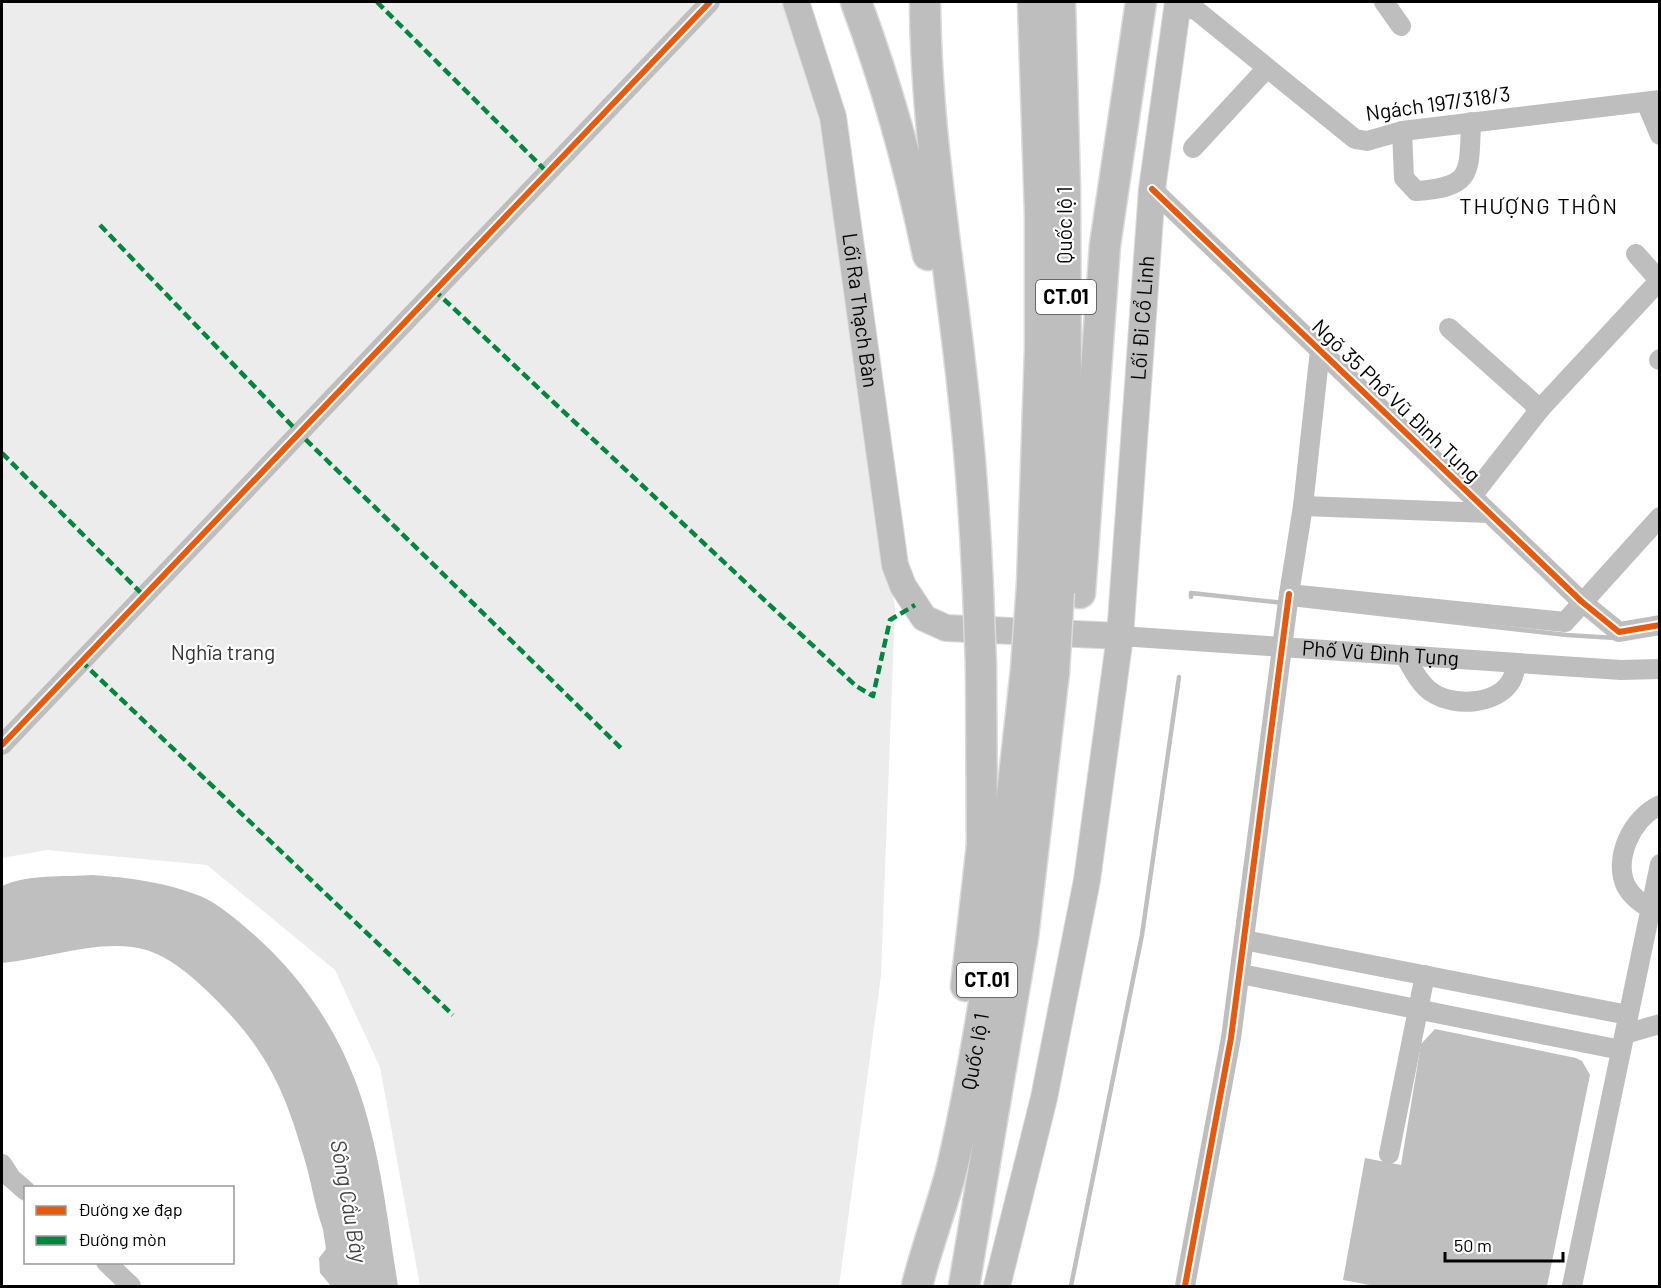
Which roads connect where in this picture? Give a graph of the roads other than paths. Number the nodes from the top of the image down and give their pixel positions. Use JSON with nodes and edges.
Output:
{"nodes":[{"id":1,"x":710,"y":2,"type":"edge"},
{"id":2,"x":796,"y":2,"type":"edge"},
{"id":3,"x":856,"y":2,"type":"edge"},
{"id":4,"x":925,"y":2,"type":"edge"},
{"id":5,"x":1033,"y":2,"type":"edge"},
{"id":6,"x":1060,"y":2,"type":"edge"},
{"id":7,"x":1127,"y":2,"type":"edge"},
{"id":8,"x":1141,"y":2,"type":"edge"},
{"id":9,"x":1384,"y":2,"type":"edge"},
{"id":10,"x":1188,"y":5,"type":"edge"},
{"id":11,"x":1401,"y":26,"type":"dead end"},
{"id":12,"x":1267,"y":68,"type":"junction"},
{"id":13,"x":1653,"y":101,"type":"edge"},
{"id":14,"x":1471,"y":122,"type":"junction"},
{"id":15,"x":1402,"y":131,"type":"junction"},
{"id":16,"x":1659,"y":135,"type":"edge"},
{"id":17,"x":1193,"y":148,"type":"dead end"},
{"id":18,"x":1117,"y":174,"type":"junction"},
{"id":19,"x":1153,"y":189,"type":"junction"},
{"id":20,"x":1636,"y":254,"type":"dead end"},
{"id":21,"x":1449,"y":328,"type":"dead end"},
{"id":22,"x":1320,"y":350,"type":"junction"},
{"id":23,"x":1540,"y":409,"type":"junction"},
{"id":24,"x":1472,"y":496,"type":"junction"},
{"id":25,"x":1303,"y":506,"type":"junction"},
{"id":26,"x":1489,"y":513,"type":"junction"},
{"id":27,"x":1659,"y":517,"type":"edge"},
{"id":28,"x":976,"y":538,"type":"junction"},
{"id":29,"x":1057,"y":590,"type":"junction"},
{"id":30,"x":1289,"y":594,"type":"junction"},
{"id":31,"x":1581,"y":601,"type":"junction"},
{"id":32,"x":924,"y":618,"type":"joint"},
{"id":33,"x":1659,"y":625,"type":"edge"},
{"id":34,"x":1120,"y":636,"type":"junction"},
{"id":35,"x":1281,"y":640,"type":"junction"},
{"id":36,"x":1405,"y":656,"type":"junction"},
{"id":37,"x":1517,"y":663,"type":"junction"},
{"id":38,"x":1659,"y":669,"type":"edge"},
{"id":39,"x":1051,"y":672,"type":"junction"},
{"id":40,"x":2,"y":745,"type":"edge"},
{"id":41,"x":1659,"y":805,"type":"edge"},
{"id":42,"x":1659,"y":864,"type":"edge"},
{"id":43,"x":1655,"y":908,"type":"edge"},
{"id":44,"x":1244,"y":940,"type":"junction"},
{"id":45,"x":1241,"y":974,"type":"junction"},
{"id":46,"x":1425,"y":975,"type":"junction"},
{"id":47,"x":1418,"y":1010,"type":"junction"},
{"id":48,"x":1659,"y":1024,"type":"edge"},
{"id":49,"x":1625,"y":1033,"type":"junction"},
{"id":50,"x":1389,"y":1154,"type":"dead end"},
{"id":51,"x":2,"y":1164,"type":"edge"},
{"id":52,"x":24,"y":1189,"type":"edge"},
{"id":53,"x":107,"y":1264,"type":"edge"},
{"id":54,"x":131,"y":1287,"type":"edge"},
{"id":55,"x":902,"y":1287,"type":"edge"},
{"id":56,"x":917,"y":1287,"type":"edge"},
{"id":57,"x":964,"y":1287,"type":"edge"},
{"id":58,"x":997,"y":1287,"type":"edge"},
{"id":59,"x":1185,"y":1287,"type":"edge"},
{"id":60,"x":1572,"y":1287,"type":"edge"}],
"edges":[{"from":1,"to":40,"type":"street"},
{"from":2,"to":32,"type":"main road","name":"Lối Ra Thạch Bàn"},
{"from":3,"to":28,"type":"highway"},
{"from":4,"to":28,"type":"highway"},
{"from":5,"to":29,"type":"highway","name":"Quốc lộ 1","number":"CT.01"},
{"from":6,"to":29,"type":"highway","name":"Quốc lộ 1","number":"CT.01"},
{"from":7,"to":18,"type":"highway"},
{"from":8,"to":18,"type":"highway"},
{"from":9,"to":11,"type":"street"},
{"from":10,"to":12,"type":"street","name":"Ngách 197/318/3"},
{"from":10,"to":19,"type":"main road","name":"Lối Đi Cổ Linh"},
{"from":12,"to":15,"type":"street","name":"Ngách 197/318/3"},
{"from":12,"to":17,"type":"street"},
{"from":13,"to":14,"type":"street","name":"Ngách 197/318/3"},
{"from":13,"to":16,"type":"street"},
{"from":14,"to":15,"type":"street","name":"Ngách 197/318/3"},
{"from":14,"to":15,"type":"street"},
{"from":18,"to":29,"type":"highway"},
{"from":19,"to":22,"type":"street","name":"Ngõ 35 Phố Vũ Đình Tụng"},
{"from":19,"to":34,"type":"main road","name":"Lối Đi Cổ Linh"},
{"from":20,"to":23,"type":"street"},
{"from":21,"to":23,"type":"street"},
{"from":22,"to":24,"type":"street","name":"Ngõ 35 Phố Vũ Đình Tụng"},
{"from":22,"to":25,"type":"street"},
{"from":23,"to":24,"type":"street"},
{"from":24,"to":26,"type":"street","name":"Ngõ 35 Phố Vũ Đình Tụng"},
{"from":25,"to":26,"type":"street"},
{"from":25,"to":30,"type":"street"},
{"from":26,"to":31,"type":"street","name":"Ngõ 35 Phố Vũ Đình Tụng"},
{"from":27,"to":31,"type":"street"},
{"from":28,"to":55,"type":"highway","bridge":true},
{"from":29,"to":39,"type":"highway","number":"CT.01","bridge":true},
{"from":30,"to":31,"type":"street"},
{"from":30,"to":35,"type":"street"},
{"from":31,"to":33,"type":"street","name":"Ngõ 35 Phố Vũ Đình Tụng"},
{"from":32,"to":34,"type":"main road","name":"Phố Vũ Đình Tụng"},
{"from":34,"to":35,"type":"street","name":"Phố Vũ Đình Tụng"},
{"from":34,"to":58,"type":"main road","name":"Lối Đi Cổ Linh"},
{"from":35,"to":36,"type":"street","name":"Phố Vũ Đình Tụng"},
{"from":35,"to":44,"type":"street"},
{"from":36,"to":37,"type":"street","name":"Phố Vũ Đình Tụng"},
{"from":36,"to":37,"type":"street"},
{"from":37,"to":38,"type":"street","name":"Phố Vũ Đình Tụng"},
{"from":39,"to":56,"type":"highway","name":"Quốc lộ 1","number":"CT.01"},
{"from":39,"to":57,"type":"highway","name":"Quốc lộ 1","number":"CT.01"},
{"from":41,"to":43,"type":"street"},
{"from":42,"to":43,"type":"street"},
{"from":43,"to":49,"type":"street"},
{"from":44,"to":45,"type":"street"},
{"from":44,"to":46,"type":"street"},
{"from":45,"to":47,"type":"street"},
{"from":45,"to":59,"type":"street"},
{"from":46,"to":47,"type":"street"},
{"from":46,"to":49,"type":"street"},
{"from":47,"to":49,"type":"street"},
{"from":47,"to":50,"type":"street"},
{"from":48,"to":49,"type":"street"},
{"from":49,"to":60,"type":"street"},
{"from":51,"to":52,"type":"street"},
{"from":53,"to":54,"type":"street"}]}
